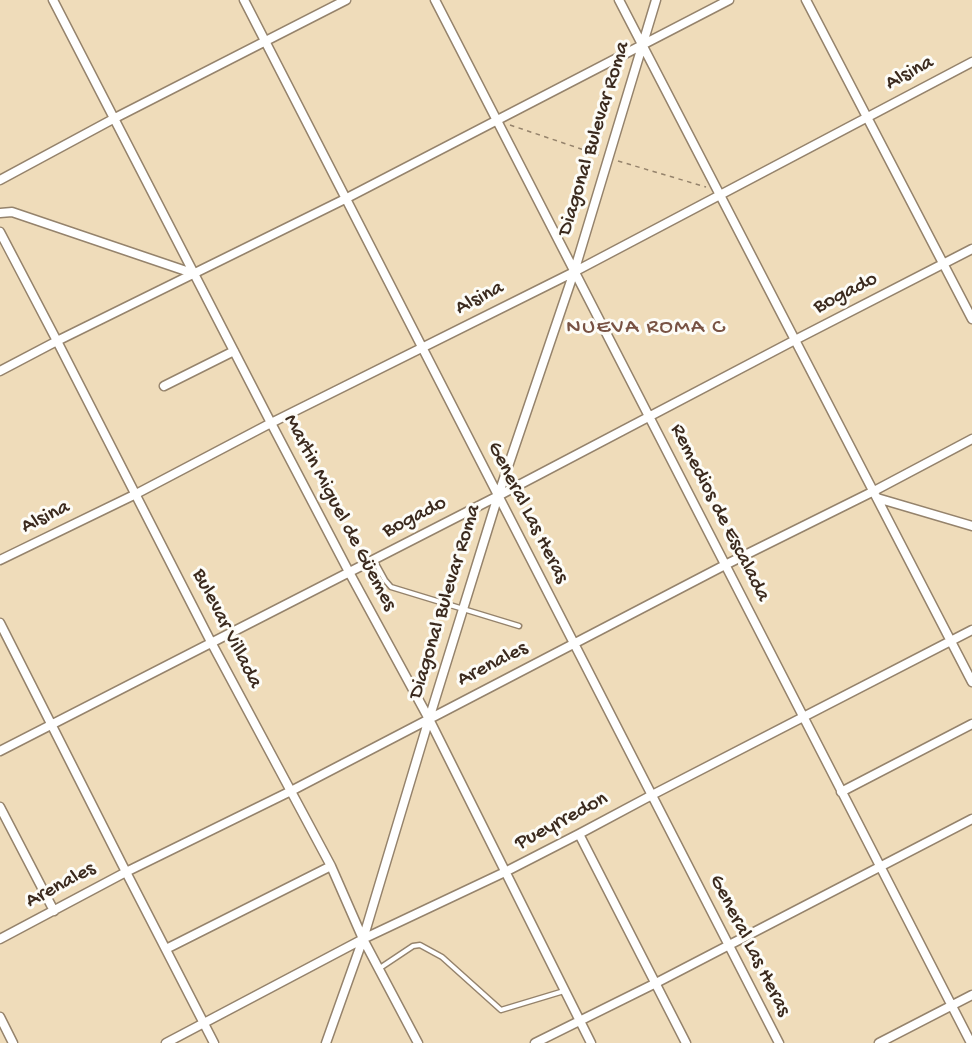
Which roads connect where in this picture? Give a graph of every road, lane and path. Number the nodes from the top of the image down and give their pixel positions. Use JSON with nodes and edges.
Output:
{"nodes":[{"id":1,"x":53,"y":0,"type":"edge"},
{"id":2,"x":244,"y":0,"type":"edge"},
{"id":3,"x":346,"y":0,"type":"edge"},
{"id":4,"x":435,"y":0,"type":"edge"},
{"id":5,"x":619,"y":0,"type":"edge"},
{"id":6,"x":656,"y":0,"type":"edge"},
{"id":7,"x":729,"y":0,"type":"edge"},
{"id":8,"x":806,"y":0,"type":"edge"},
{"id":9,"x":265,"y":41,"type":"junction"},
{"id":10,"x":642,"y":45,"type":"junction"},
{"id":11,"x":972,"y":62,"type":"edge"},
{"id":12,"x":115,"y":118,"type":"junction"},
{"id":13,"x":866,"y":118,"type":"junction"},
{"id":14,"x":496,"y":120,"type":"junction"},
{"id":15,"x":0,"y":180,"type":"edge"},
{"id":16,"x":720,"y":194,"type":"junction"},
{"id":17,"x":345,"y":199,"type":"junction"},
{"id":18,"x":0,"y":213,"type":"edge"},
{"id":19,"x":0,"y":232,"type":"edge"},
{"id":20,"x":972,"y":249,"type":"edge"},
{"id":21,"x":943,"y":264,"type":"junction"},
{"id":22,"x":574,"y":272,"type":"junction"},
{"id":23,"x":195,"y":274,"type":"junction"},
{"id":24,"x":972,"y":319,"type":"edge"},
{"id":25,"x":795,"y":340,"type":"junction"},
{"id":26,"x":57,"y":341,"type":"junction"},
{"id":27,"x":422,"y":349,"type":"junction"},
{"id":28,"x":234,"y":351,"type":"junction"},
{"id":29,"x":0,"y":371,"type":"edge"},
{"id":30,"x":164,"y":386,"type":"dead end"},
{"id":31,"x":648,"y":416,"type":"junction"},
{"id":32,"x":271,"y":423,"type":"junction"},
{"id":33,"x":972,"y":439,"type":"edge"},
{"id":34,"x":136,"y":494,"type":"junction"},
{"id":35,"x":875,"y":494,"type":"junction"},
{"id":36,"x":498,"y":496,"type":"junction"},
{"id":37,"x":972,"y":526,"type":"edge"},
{"id":38,"x":374,"y":559,"type":"junction"},
{"id":39,"x":0,"y":560,"type":"edge"},
{"id":40,"x":725,"y":565,"type":"junction"},
{"id":41,"x":349,"y":572,"type":"junction"},
{"id":42,"x":462,"y":609,"type":"junction"},
{"id":43,"x":0,"y":623,"type":"edge"},
{"id":44,"x":519,"y":627,"type":"dead end"},
{"id":45,"x":972,"y":630,"type":"edge"},
{"id":46,"x":951,"y":641,"type":"junction"},
{"id":47,"x":211,"y":642,"type":"junction"},
{"id":48,"x":574,"y":643,"type":"junction"},
{"id":49,"x":972,"y":682,"type":"edge"},
{"id":50,"x":804,"y":716,"type":"junction"},
{"id":51,"x":429,"y":718,"type":"junction"},
{"id":52,"x":51,"y":724,"type":"junction"},
{"id":53,"x":972,"y":724,"type":"edge"},
{"id":54,"x":0,"y":751,"type":"edge"},
{"id":55,"x":291,"y":791,"type":"junction"},
{"id":56,"x":841,"y":792,"type":"junction"},
{"id":57,"x":652,"y":795,"type":"junction"},
{"id":58,"x":0,"y":807,"type":"edge"},
{"id":59,"x":972,"y":819,"type":"edge"},
{"id":60,"x":579,"y":834,"type":"junction"},
{"id":61,"x":331,"y":866,"type":"junction"},
{"id":62,"x":880,"y":867,"type":"junction"},
{"id":63,"x":126,"y":872,"type":"junction"},
{"id":64,"x":505,"y":872,"type":"junction"},
{"id":65,"x":54,"y":910,"type":"junction"},
{"id":66,"x":0,"y":939,"type":"edge"},
{"id":67,"x":363,"y":939,"type":"junction"},
{"id":68,"x":729,"y":945,"type":"junction"},
{"id":69,"x":166,"y":949,"type":"junction"},
{"id":70,"x":379,"y":969,"type":"junction"},
{"id":71,"x":656,"y":983,"type":"junction"},
{"id":72,"x":565,"y":991,"type":"junction"},
{"id":73,"x":972,"y":995,"type":"edge"},
{"id":74,"x":952,"y":1006,"type":"junction"},
{"id":75,"x":0,"y":1017,"type":"edge"},
{"id":76,"x":580,"y":1021,"type":"junction"},
{"id":77,"x":203,"y":1023,"type":"junction"},
{"id":78,"x":13,"y":1043,"type":"edge"},
{"id":79,"x":166,"y":1043,"type":"edge"},
{"id":80,"x":214,"y":1043,"type":"edge"},
{"id":81,"x":326,"y":1043,"type":"edge"},
{"id":82,"x":418,"y":1043,"type":"edge"},
{"id":83,"x":535,"y":1043,"type":"edge"},
{"id":84,"x":591,"y":1043,"type":"edge"},
{"id":85,"x":686,"y":1043,"type":"edge"},
{"id":86,"x":779,"y":1043,"type":"edge"},
{"id":87,"x":879,"y":1043,"type":"edge"},
{"id":88,"x":970,"y":1043,"type":"edge"}],
"edges":[{"from":1,"to":12,"type":"street","name":"Martin Miguel de Güemes"},
{"from":2,"to":9,"type":"street","name":"General Las Heras"},
{"from":3,"to":9,"type":"street"},
{"from":4,"to":14,"type":"street","name":"Remedios de Escalada"},
{"from":5,"to":10,"type":"street"},
{"from":6,"to":10,"type":"street","name":"Diagonal Bulevar Roma"},
{"from":7,"to":10,"type":"street"},
{"from":8,"to":13,"type":"street"},
{"from":9,"to":12,"type":"street"},
{"from":9,"to":17,"type":"street","name":"General Las Heras"},
{"from":10,"to":14,"type":"street"},
{"from":10,"to":16,"type":"street"},
{"from":10,"to":22,"type":"street","name":"Diagonal Bulevar Roma"},
{"from":11,"to":13,"type":"street","name":"Alsina"},
{"from":12,"to":15,"type":"street"},
{"from":12,"to":23,"type":"street","name":"Martin Miguel de Güemes"},
{"from":13,"to":16,"type":"street","name":"Alsina"},
{"from":13,"to":21,"type":"street"},
{"from":14,"to":17,"type":"street"},
{"from":14,"to":22,"type":"street","name":"Remedios de Escalada"},
{"from":16,"to":22,"type":"street","name":"Alsina"},
{"from":16,"to":25,"type":"street"},
{"from":17,"to":23,"type":"street"},
{"from":17,"to":27,"type":"street","name":"General Las Heras"},
{"from":18,"to":23,"type":"street"},
{"from":19,"to":26,"type":"street","name":"Bulevar Villada"},
{"from":20,"to":21,"type":"street","name":"Bogado"},
{"from":21,"to":24,"type":"street"},
{"from":21,"to":25,"type":"street","name":"Bogado"},
{"from":22,"to":27,"type":"street","name":"Alsina"},
{"from":22,"to":31,"type":"street","name":"Remedios de Escalada"},
{"from":22,"to":36,"type":"street","name":"Diagonal Bulevar Roma"},
{"from":23,"to":26,"type":"street"},
{"from":23,"to":28,"type":"street","name":"Martin Miguel de Güemes"},
{"from":25,"to":31,"type":"street","name":"Bogado"},
{"from":25,"to":35,"type":"street"},
{"from":26,"to":29,"type":"street"},
{"from":26,"to":34,"type":"street","name":"Bulevar Villada"},
{"from":27,"to":32,"type":"street","name":"Alsina"},
{"from":27,"to":36,"type":"street","name":"General Las Heras"},
{"from":28,"to":30,"type":"street"},
{"from":28,"to":32,"type":"street","name":"Martin Miguel de Güemes"},
{"from":31,"to":36,"type":"street","name":"Bogado"},
{"from":31,"to":40,"type":"street","name":"Remedios de Escalada"},
{"from":32,"to":34,"type":"street","name":"Alsina"},
{"from":32,"to":41,"type":"street","name":"Martin Miguel de Güemes"},
{"from":33,"to":35,"type":"street","name":"Arenales"},
{"from":34,"to":39,"type":"street","name":"Alsina"},
{"from":34,"to":47,"type":"street","name":"Bulevar Villada"},
{"from":35,"to":37,"type":"street"},
{"from":35,"to":40,"type":"street","name":"Arenales"},
{"from":35,"to":46,"type":"street"},
{"from":36,"to":38,"type":"street","name":"Bogado"},
{"from":36,"to":42,"type":"street","name":"Diagonal Bulevar Roma"},
{"from":36,"to":48,"type":"street","name":"General Las Heras"},
{"from":38,"to":41,"type":"street","name":"Bogado"},
{"from":38,"to":42,"type":"lane"},
{"from":40,"to":48,"type":"street","name":"Arenales"},
{"from":40,"to":50,"type":"street","name":"Remedios de Escalada"},
{"from":41,"to":47,"type":"street","name":"Bogado"},
{"from":41,"to":51,"type":"street","name":"Martin Miguel de Güemes"},
{"from":42,"to":44,"type":"lane"},
{"from":42,"to":51,"type":"street","name":"Diagonal Bulevar Roma"},
{"from":43,"to":52,"type":"street"},
{"from":45,"to":46,"type":"street","name":"Pueyrredon"},
{"from":46,"to":49,"type":"street"},
{"from":46,"to":50,"type":"street","name":"Pueyrredon"},
{"from":47,"to":52,"type":"street","name":"Bogado"},
{"from":47,"to":55,"type":"street","name":"Bulevar Villada"},
{"from":48,"to":51,"type":"street","name":"Arenales"},
{"from":48,"to":57,"type":"street","name":"General Las Heras"},
{"from":50,"to":56,"type":"street","name":"Remedios de Escalada"},
{"from":50,"to":57,"type":"street","name":"Pueyrredon"},
{"from":51,"to":55,"type":"street","name":"Arenales"},
{"from":51,"to":64,"type":"street","name":"Martin Miguel de Güemes"},
{"from":51,"to":67,"type":"street","name":"Diagonal Bulevar Roma"},
{"from":52,"to":54,"type":"street","name":"Bogado"},
{"from":52,"to":63,"type":"street"},
{"from":53,"to":56,"type":"street"},
{"from":55,"to":61,"type":"street","name":"Bulevar Villada"},
{"from":55,"to":63,"type":"street","name":"Arenales"},
{"from":56,"to":62,"type":"street","name":"Remedios de Escalada"},
{"from":57,"to":60,"type":"street","name":"Pueyrredon"},
{"from":57,"to":68,"type":"street","name":"General Las Heras"},
{"from":58,"to":65,"type":"street"},
{"from":59,"to":62,"type":"street"},
{"from":60,"to":64,"type":"street","name":"Pueyrredon"},
{"from":60,"to":71,"type":"street"},
{"from":61,"to":67,"type":"street","name":"Bulevar Villada"},
{"from":61,"to":69,"type":"street"},
{"from":62,"to":68,"type":"street"},
{"from":62,"to":74,"type":"street","name":"Remedios de Escalada"},
{"from":63,"to":65,"type":"street","name":"Arenales"},
{"from":63,"to":69,"type":"street"},
{"from":64,"to":67,"type":"street","name":"Pueyrredon"},
{"from":64,"to":72,"type":"street","name":"Martin Miguel de Güemes"},
{"from":65,"to":66,"type":"street","name":"Arenales"},
{"from":67,"to":70,"type":"street","name":"Bulevar Villada"},
{"from":67,"to":77,"type":"street","name":"Pueyrredon"},
{"from":67,"to":81,"type":"street","name":"Diagonal Bulevar Roma"},
{"from":68,"to":71,"type":"street"},
{"from":68,"to":86,"type":"street","name":"General Las Heras"},
{"from":69,"to":77,"type":"street"},
{"from":70,"to":72,"type":"lane"},
{"from":70,"to":82,"type":"street","name":"Bulevar Villada"},
{"from":71,"to":76,"type":"street"},
{"from":71,"to":85,"type":"street"},
{"from":72,"to":76,"type":"street","name":"Martin Miguel de Güemes"},
{"from":73,"to":74,"type":"street"},
{"from":74,"to":87,"type":"street"},
{"from":74,"to":88,"type":"street","name":"Remedios de Escalada"},
{"from":75,"to":78,"type":"street"},
{"from":76,"to":83,"type":"street"},
{"from":76,"to":84,"type":"street","name":"Martin Miguel de Güemes"},
{"from":77,"to":79,"type":"street","name":"Pueyrredon"},
{"from":77,"to":80,"type":"street"}]}
